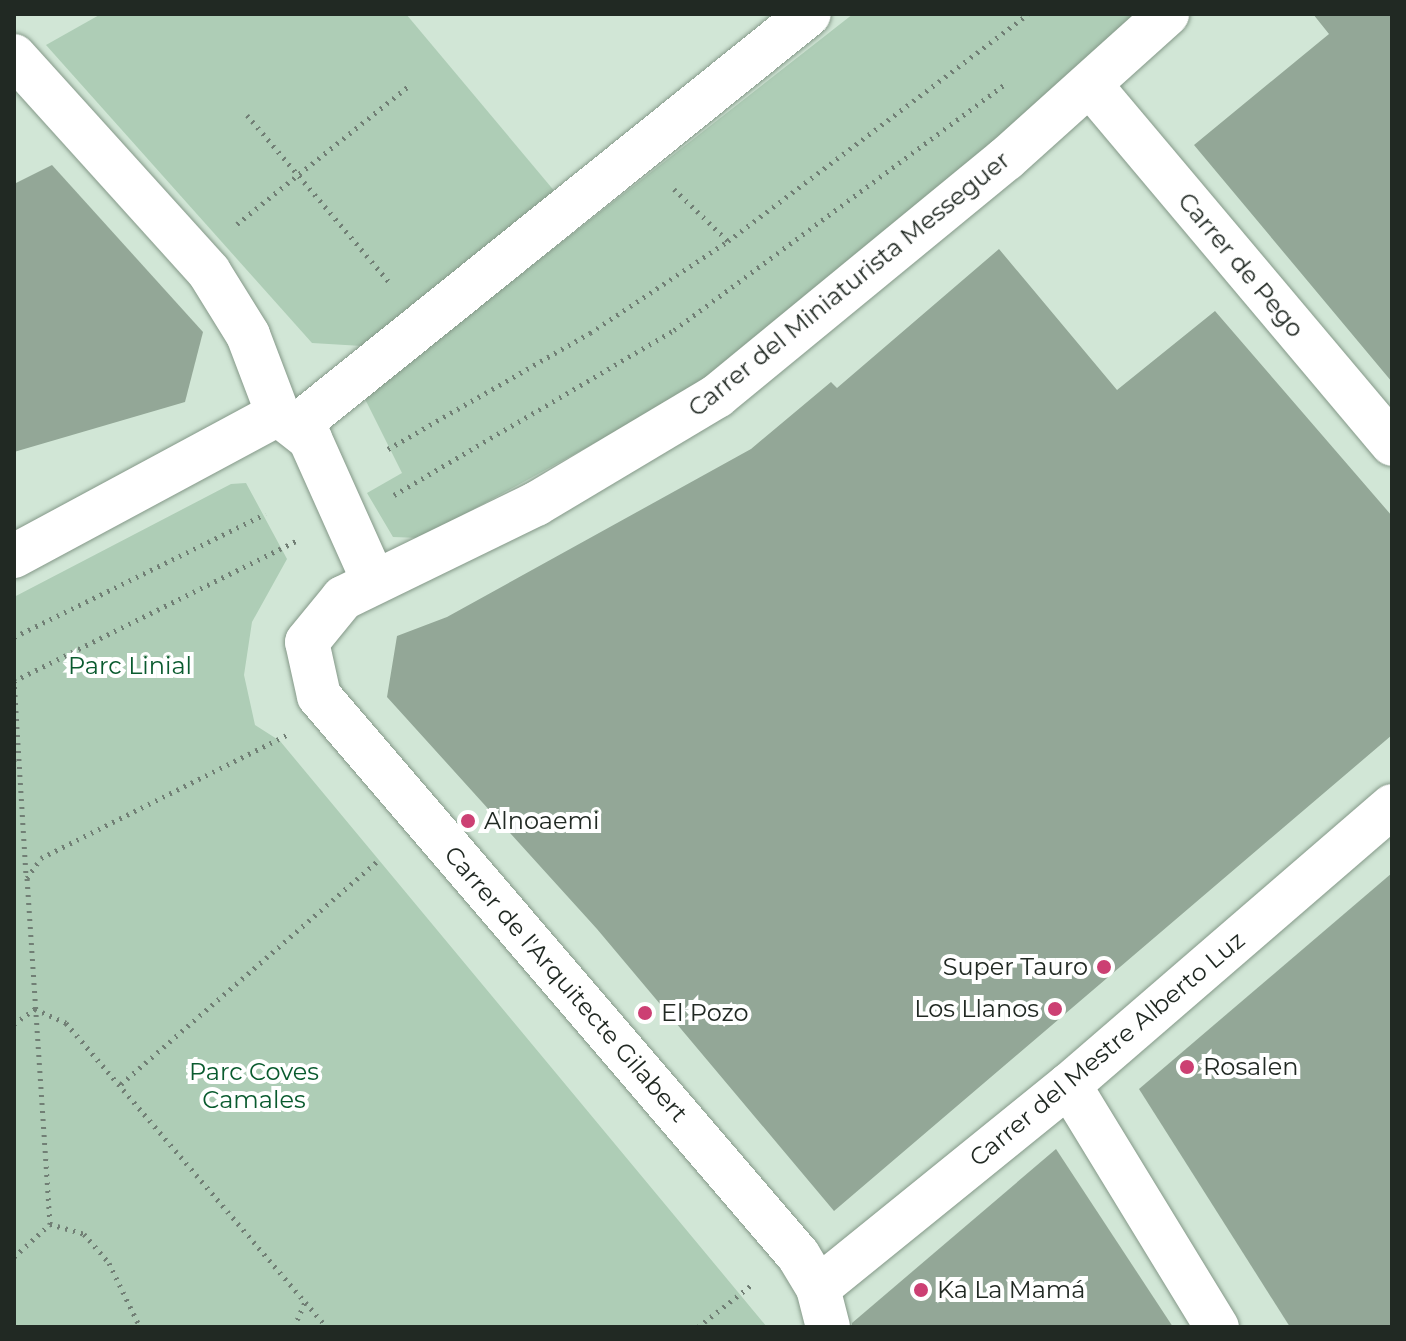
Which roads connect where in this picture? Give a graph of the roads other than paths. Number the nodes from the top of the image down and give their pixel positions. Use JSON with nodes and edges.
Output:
{"nodes":[{"id":1,"x":809,"y":14,"type":"edge"},
{"id":2,"x":1167,"y":14,"type":"edge"},
{"id":3,"x":14,"y":56,"type":"edge"},
{"id":4,"x":1091,"y":86,"type":"junction"},
{"id":5,"x":288,"y":419,"type":"junction"},
{"id":6,"x":1392,"y":444,"type":"edge"},
{"id":7,"x":14,"y":556,"type":"edge"},
{"id":8,"x":373,"y":580,"type":"junction"},
{"id":9,"x":307,"y":642,"type":"joint"},
{"id":10,"x":1392,"y":806,"type":"edge"},
{"id":11,"x":1069,"y":1085,"type":"junction"},
{"id":12,"x":823,"y":1308,"type":"edge"},
{"id":13,"x":1217,"y":1327,"type":"edge"}],
"edges":[{"from":1,"to":5,"type":"street"},
{"from":2,"to":4,"type":"street","name":"Carrer del Miniaturista Messeguer"},
{"from":3,"to":5,"type":"street"},
{"from":4,"to":6,"type":"street","name":"Carrer de Pego"},
{"from":4,"to":8,"type":"street","name":"Carrer del Miniaturista Messeguer"},
{"from":5,"to":7,"type":"street"},
{"from":5,"to":8,"type":"street"},
{"from":8,"to":9,"type":"street","name":"Carrer del Miniaturista Messeguer"},
{"from":9,"to":12,"type":"street","name":"Carrer de l'Arquitecte Gilabert"},
{"from":10,"to":11,"type":"street","name":"Carrer del Mestre Alberto Luz"},
{"from":11,"to":12,"type":"street","name":"Carrer del Mestre Alberto Luz"},
{"from":11,"to":13,"type":"street"}]}
